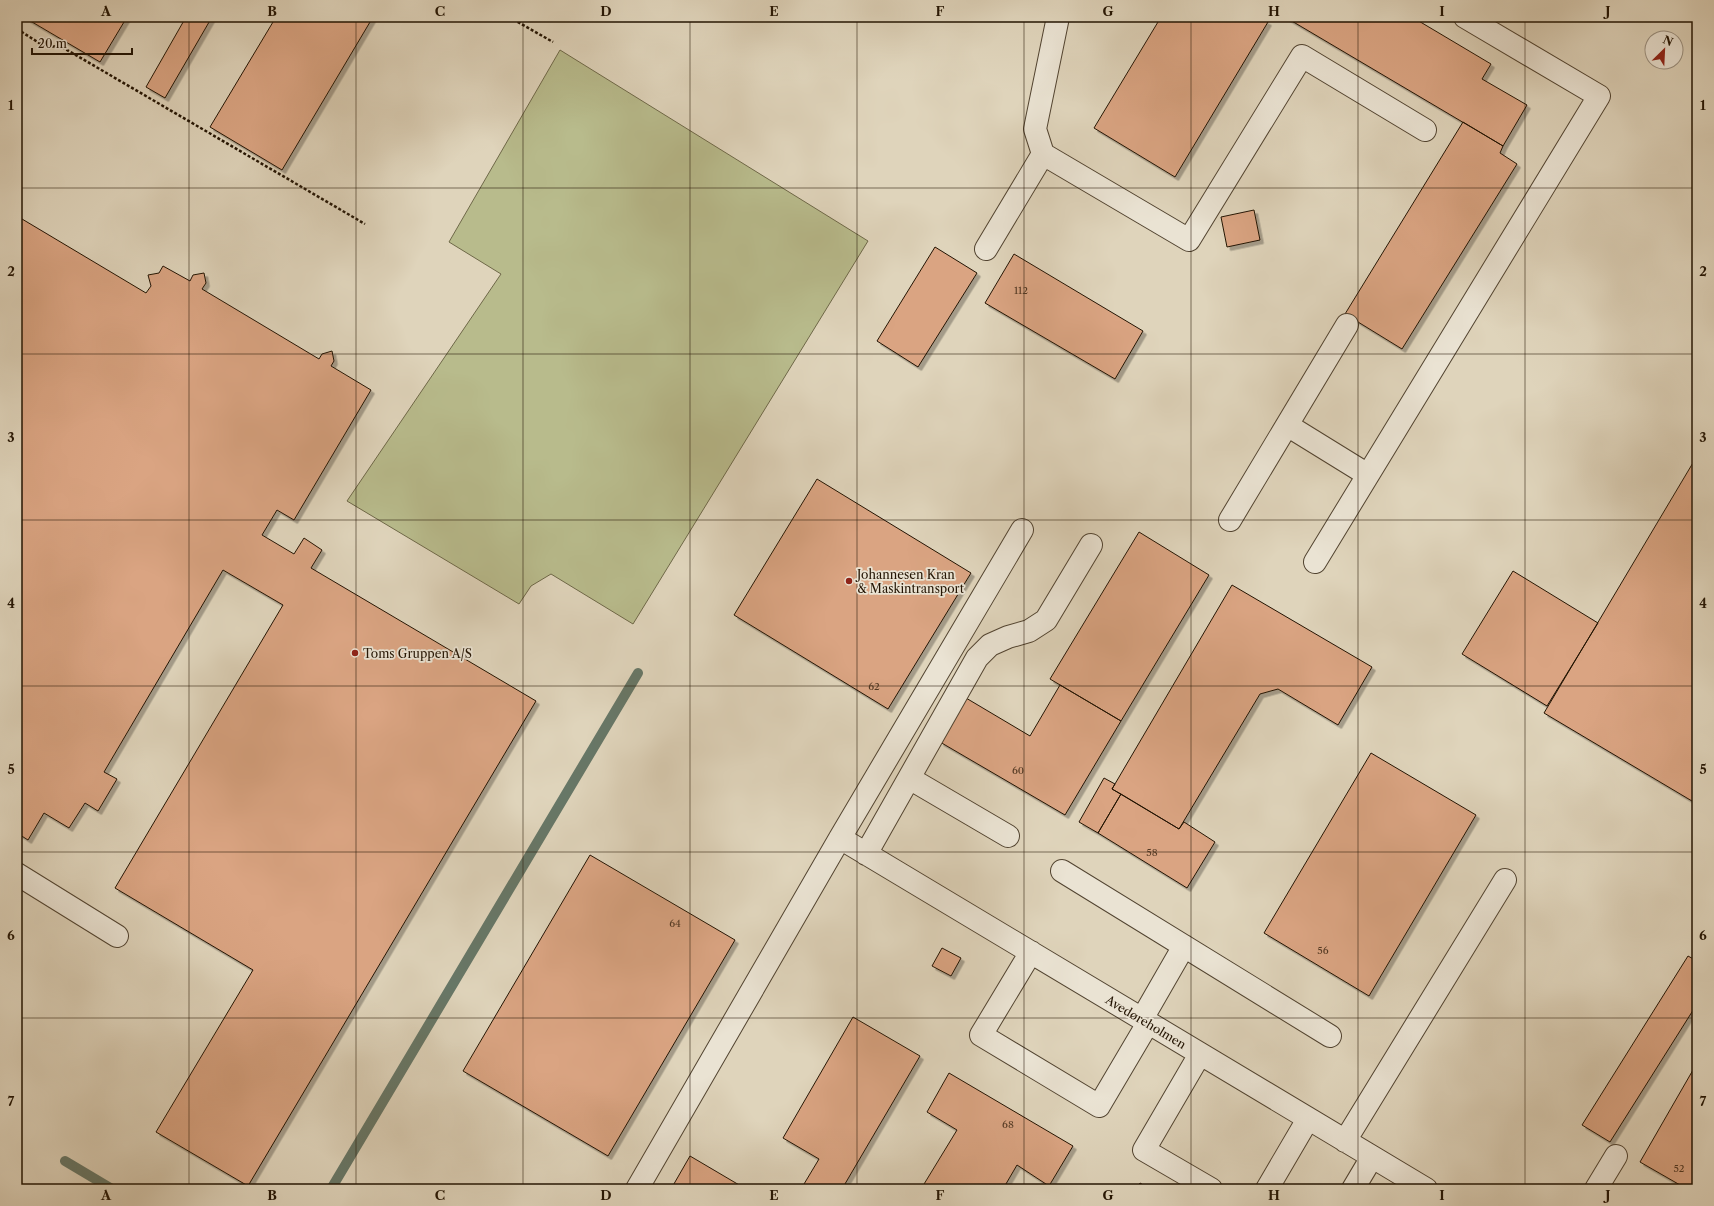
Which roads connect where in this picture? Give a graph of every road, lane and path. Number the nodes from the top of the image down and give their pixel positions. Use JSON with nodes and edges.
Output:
{"nodes":[{"id":1,"x":509,"y":17,"type":"edge"},
{"id":2,"x":1058,"y":17,"type":"edge"},
{"id":3,"x":1465,"y":17,"type":"edge"},
{"id":4,"x":17,"y":29,"type":"edge"},
{"id":5,"x":553,"y":42,"type":"dead end"},
{"id":6,"x":1425,"y":130,"type":"dead end"},
{"id":7,"x":1043,"y":154,"type":"junction"},
{"id":8,"x":364,"y":224,"type":"dead end"},
{"id":9,"x":986,"y":249,"type":"dead end"},
{"id":10,"x":1347,"y":325,"type":"dead end"},
{"id":11,"x":1287,"y":425,"type":"junction"},
{"id":12,"x":1368,"y":475,"type":"junction"},
{"id":13,"x":1230,"y":520,"type":"dead end"},
{"id":14,"x":1022,"y":530,"type":"dead end"},
{"id":15,"x":1091,"y":545,"type":"dead end"},
{"id":16,"x":1315,"y":562,"type":"dead end"},
{"id":17,"x":909,"y":778,"type":"junction"},
{"id":18,"x":1008,"y":836,"type":"dead end"},
{"id":19,"x":840,"y":838,"type":"junction"},
{"id":20,"x":866,"y":854,"type":"junction"},
{"id":21,"x":1062,"y":871,"type":"dead end"},
{"id":22,"x":17,"y":874,"type":"edge"},
{"id":23,"x":1505,"y":880,"type":"dead end"},
{"id":24,"x":117,"y":936,"type":"dead end"},
{"id":25,"x":1184,"y":946,"type":"junction"},
{"id":26,"x":1031,"y":952,"type":"junction"},
{"id":27,"x":1145,"y":1021,"type":"junction"},
{"id":28,"x":1330,"y":1036,"type":"dead end"},
{"id":29,"x":1200,"y":1054,"type":"junction"},
{"id":30,"x":1308,"y":1118,"type":"junction"},
{"id":31,"x":1345,"y":1141,"type":"junction"},
{"id":32,"x":1616,"y":1156,"type":"dead end"},
{"id":33,"x":1372,"y":1157,"type":"junction"},
{"id":34,"x":637,"y":1189,"type":"edge"},
{"id":35,"x":1211,"y":1189,"type":"edge"},
{"id":36,"x":1267,"y":1189,"type":"edge"},
{"id":37,"x":1353,"y":1189,"type":"edge"},
{"id":38,"x":1426,"y":1189,"type":"edge"},
{"id":39,"x":1596,"y":1189,"type":"edge"}],
"edges":[{"from":1,"to":5,"type":"path"},
{"from":2,"to":7,"type":"street"},
{"from":3,"to":12,"type":"street"},
{"from":4,"to":8,"type":"path"},
{"from":6,"to":7,"type":"street"},
{"from":7,"to":9,"type":"street"},
{"from":10,"to":11,"type":"street"},
{"from":11,"to":12,"type":"street"},
{"from":11,"to":13,"type":"street"},
{"from":12,"to":16,"type":"street"},
{"from":14,"to":19,"type":"street"},
{"from":15,"to":17,"type":"street"},
{"from":17,"to":18,"type":"street"},
{"from":17,"to":20,"type":"street"},
{"from":19,"to":20,"type":"street","name":"Avedøreholmen"},
{"from":19,"to":34,"type":"street"},
{"from":20,"to":26,"type":"street","name":"Avedøreholmen"},
{"from":21,"to":25,"type":"street"},
{"from":22,"to":24,"type":"street"},
{"from":23,"to":31,"type":"street"},
{"from":25,"to":27,"type":"street"},
{"from":25,"to":28,"type":"street"},
{"from":26,"to":27,"type":"street","name":"Avedøreholmen"},
{"from":26,"to":27,"type":"street"},
{"from":27,"to":29,"type":"street","name":"Avedøreholmen"},
{"from":29,"to":30,"type":"street","name":"Avedøreholmen"},
{"from":29,"to":35,"type":"street"},
{"from":30,"to":31,"type":"street","name":"Avedøreholmen"},
{"from":30,"to":36,"type":"street"},
{"from":31,"to":33,"type":"street","name":"Avedøreholmen"},
{"from":32,"to":39,"type":"street"},
{"from":33,"to":37,"type":"street"},
{"from":33,"to":38,"type":"street","name":"Avedøreholmen"}]}
